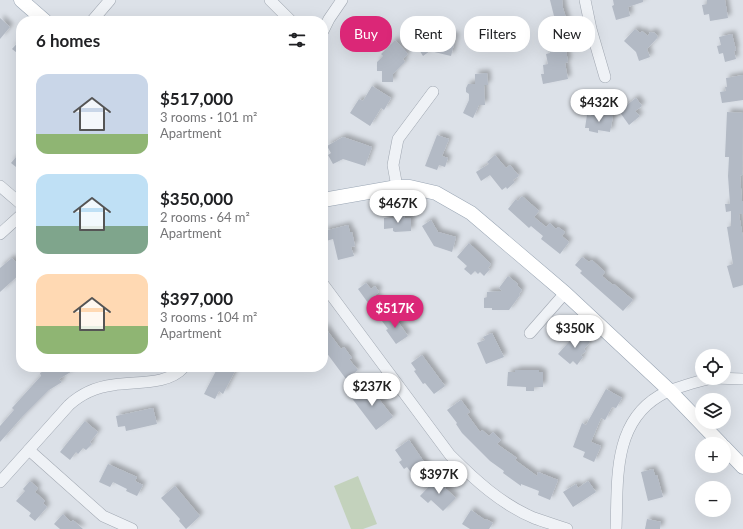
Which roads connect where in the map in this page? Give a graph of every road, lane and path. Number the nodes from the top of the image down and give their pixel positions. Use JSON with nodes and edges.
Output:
{"nodes":[{"id":1,"x":21,"y":0,"type":"edge"},
{"id":2,"x":110,"y":0,"type":"edge"},
{"id":3,"x":270,"y":0,"type":"edge"},
{"id":4,"x":342,"y":0,"type":"edge"},
{"id":5,"x":585,"y":0,"type":"edge"},
{"id":6,"x":39,"y":16,"type":"edge"},
{"id":7,"x":96,"y":16,"type":"edge"},
{"id":8,"x":286,"y":16,"type":"edge"},
{"id":9,"x":328,"y":21,"type":"edge"},
{"id":10,"x":605,"y":77,"type":"dead end"},
{"id":11,"x":433,"y":92,"type":"dead end"},
{"id":12,"x":0,"y":186,"type":"edge"},
{"id":13,"x":397,"y":187,"type":"junction"},
{"id":14,"x":328,"y":199,"type":"edge"},
{"id":15,"x":16,"y":200,"type":"edge"},
{"id":16,"x":16,"y":220,"type":"edge"},
{"id":17,"x":0,"y":234,"type":"edge"},
{"id":18,"x":328,"y":291,"type":"edge"},
{"id":19,"x":565,"y":293,"type":"junction"},
{"id":20,"x":530,"y":333,"type":"dead end"},
{"id":21,"x":176,"y":372,"type":"edge"},
{"id":22,"x":731,"y":379,"type":"edge"},
{"id":23,"x":743,"y":379,"type":"edge"},
{"id":24,"x":695,"y":383,"type":"edge"},
{"id":25,"x":670,"y":391,"type":"junction"},
{"id":26,"x":714,"y":437,"type":"edge"},
{"id":27,"x":29,"y":450,"type":"junction"},
{"id":28,"x":731,"y":454,"type":"edge"},
{"id":29,"x":743,"y":467,"type":"edge"},
{"id":30,"x":0,"y":482,"type":"edge"},
{"id":31,"x":132,"y":529,"type":"edge"},
{"id":32,"x":567,"y":529,"type":"edge"},
{"id":33,"x":616,"y":529,"type":"edge"}],
"edges":[{"from":1,"to":6,"type":"main road"},
{"from":2,"to":7,"type":"street"},
{"from":3,"to":8,"type":"street"},
{"from":4,"to":9,"type":"street"},
{"from":5,"to":10,"type":"street"},
{"from":11,"to":13,"type":"street"},
{"from":12,"to":15,"type":"street"},
{"from":13,"to":14,"type":"main road"},
{"from":13,"to":19,"type":"main road"},
{"from":16,"to":17,"type":"street"},
{"from":18,"to":32,"type":"street"},
{"from":19,"to":20,"type":"street"},
{"from":19,"to":25,"type":"main road"},
{"from":21,"to":27,"type":"street"},
{"from":22,"to":23,"type":"street"},
{"from":24,"to":25,"type":"street"},
{"from":25,"to":26,"type":"main road"},
{"from":25,"to":33,"type":"street"},
{"from":27,"to":30,"type":"street"},
{"from":27,"to":31,"type":"street"},
{"from":28,"to":29,"type":"main road"}]}
